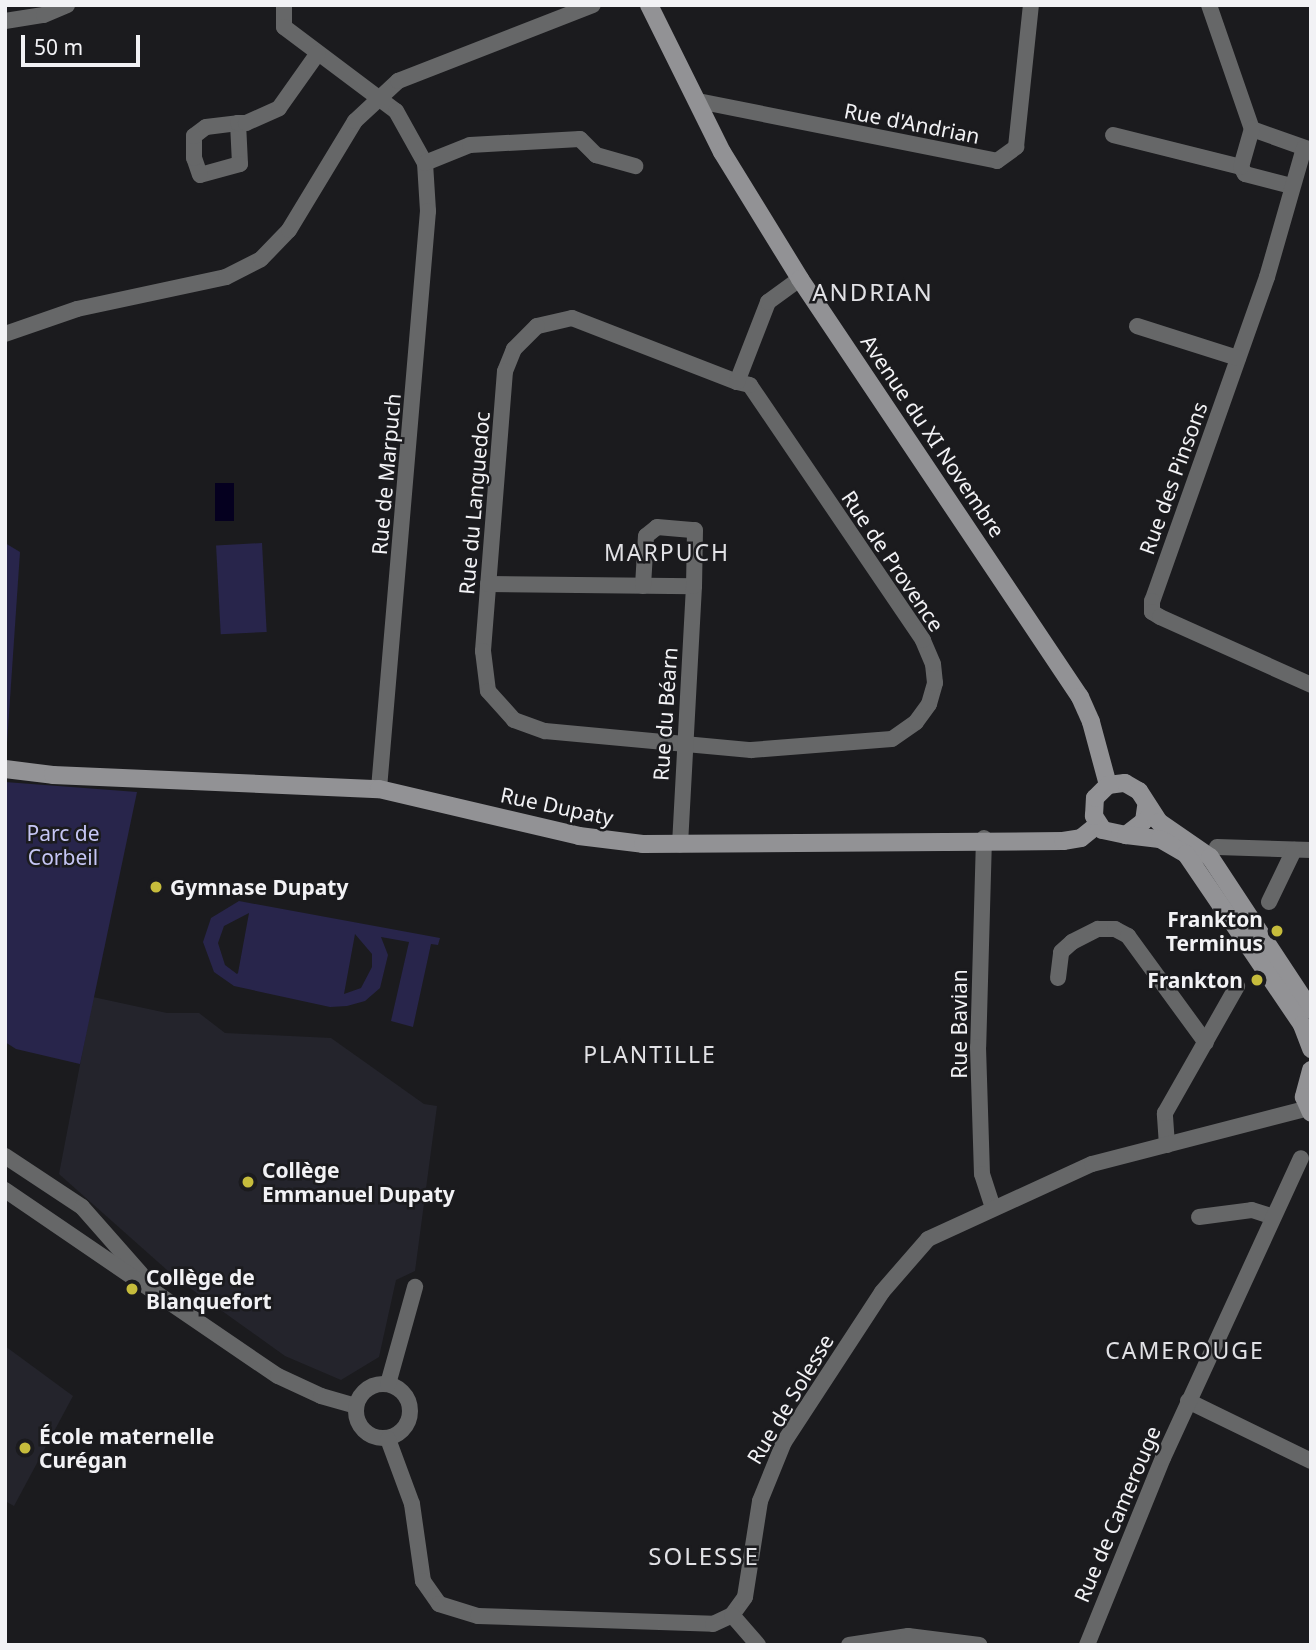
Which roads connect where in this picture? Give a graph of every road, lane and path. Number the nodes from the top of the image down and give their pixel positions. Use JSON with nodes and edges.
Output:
{"nodes":[{"id":1,"x":67,"y":5,"type":"edge"},
{"id":2,"x":284,"y":5,"type":"edge"},
{"id":3,"x":593,"y":5,"type":"edge"},
{"id":4,"x":649,"y":5,"type":"edge"},
{"id":5,"x":1031,"y":5,"type":"edge"},
{"id":6,"x":1209,"y":5,"type":"edge"},
{"id":7,"x":5,"y":21,"type":"edge"},
{"id":8,"x":318,"y":53,"type":"junction"},
{"id":9,"x":380,"y":99,"type":"junction"},
{"id":10,"x":698,"y":101,"type":"junction"},
{"id":11,"x":238,"y":123,"type":"dead end"},
{"id":12,"x":1252,"y":129,"type":"junction"},
{"id":13,"x":1113,"y":135,"type":"dead end"},
{"id":14,"x":1308,"y":149,"type":"edge"},
{"id":15,"x":425,"y":163,"type":"junction"},
{"id":16,"x":635,"y":166,"type":"dead end"},
{"id":17,"x":1241,"y":167,"type":"junction"},
{"id":18,"x":1291,"y":186,"type":"junction"},
{"id":19,"x":800,"y":279,"type":"junction"},
{"id":20,"x":1137,"y":326,"type":"dead end"},
{"id":21,"x":5,"y":334,"type":"edge"},
{"id":22,"x":1238,"y":358,"type":"junction"},
{"id":23,"x":737,"y":382,"type":"junction"},
{"id":24,"x":488,"y":584,"type":"junction"},
{"id":25,"x":643,"y":586,"type":"junction"},
{"id":26,"x":694,"y":586,"type":"junction"},
{"id":27,"x":1311,"y":685,"type":"edge"},
{"id":28,"x":688,"y":746,"type":"junction"},
{"id":29,"x":5,"y":769,"type":"edge"},
{"id":30,"x":1108,"y":785,"type":"junction"},
{"id":31,"x":379,"y":789,"type":"junction"},
{"id":32,"x":1146,"y":807,"type":"junction"},
{"id":33,"x":1098,"y":824,"type":"junction"},
{"id":34,"x":1126,"y":835,"type":"junction"},
{"id":35,"x":984,"y":838,"type":"junction"},
{"id":36,"x":680,"y":845,"type":"junction"},
{"id":37,"x":1217,"y":847,"type":"dead end"},
{"id":38,"x":1294,"y":850,"type":"junction"},
{"id":39,"x":1311,"y":850,"type":"edge"},
{"id":40,"x":1269,"y":902,"type":"dead end"},
{"id":41,"x":1058,"y":978,"type":"dead end"},
{"id":42,"x":1237,"y":986,"type":"dead end"},
{"id":43,"x":1311,"y":1010,"type":"edge"},
{"id":44,"x":1206,"y":1043,"type":"junction"},
{"id":45,"x":1311,"y":1049,"type":"edge"},
{"id":46,"x":1310,"y":1068,"type":"edge"},
{"id":47,"x":1309,"y":1111,"type":"edge"},
{"id":48,"x":1167,"y":1144,"type":"junction"},
{"id":49,"x":5,"y":1156,"type":"edge"},
{"id":50,"x":1301,"y":1158,"type":"dead end"},
{"id":51,"x":26,"y":1168,"type":"junction"},
{"id":52,"x":6,"y":1191,"type":"edge"},
{"id":53,"x":993,"y":1207,"type":"junction"},
{"id":54,"x":1271,"y":1216,"type":"junction"},
{"id":55,"x":1199,"y":1217,"type":"dead end"},
{"id":56,"x":99,"y":1222,"type":"junction"},
{"id":57,"x":83,"y":1245,"type":"junction"},
{"id":58,"x":415,"y":1287,"type":"dead end"},
{"id":59,"x":159,"y":1292,"type":"junction"},
{"id":60,"x":388,"y":1384,"type":"junction"},
{"id":61,"x":1188,"y":1401,"type":"junction"},
{"id":62,"x":356,"y":1406,"type":"junction"},
{"id":63,"x":388,"y":1439,"type":"junction"},
{"id":64,"x":1311,"y":1461,"type":"edge"},
{"id":65,"x":732,"y":1615,"type":"junction"},
{"id":66,"x":758,"y":1645,"type":"edge"},
{"id":67,"x":849,"y":1645,"type":"edge"},
{"id":68,"x":979,"y":1645,"type":"edge"},
{"id":69,"x":1087,"y":1645,"type":"edge"}],
"edges":[{"from":1,"to":7,"type":"street"},
{"from":2,"to":8,"type":"street","name":"Rue de Marpuch"},
{"from":3,"to":9,"type":"street"},
{"from":4,"to":10,"type":"main road","name":"Avenue du XI Novembre"},
{"from":5,"to":10,"type":"street","name":"Rue d'Andrian"},
{"from":6,"to":12,"type":"street"},
{"from":8,"to":9,"type":"street","name":"Rue de Marpuch"},
{"from":8,"to":11,"type":"street"},
{"from":9,"to":15,"type":"street","name":"Rue de Marpuch"},
{"from":9,"to":21,"type":"street"},
{"from":10,"to":19,"type":"main road","name":"Avenue du XI Novembre"},
{"from":12,"to":14,"type":"street"},
{"from":12,"to":17,"type":"street"},
{"from":13,"to":17,"type":"street"},
{"from":14,"to":18,"type":"street","name":"Rue des Pinsons"},
{"from":15,"to":16,"type":"street"},
{"from":15,"to":31,"type":"street","name":"Rue de Marpuch"},
{"from":17,"to":18,"type":"street"},
{"from":18,"to":22,"type":"street","name":"Rue des Pinsons"},
{"from":19,"to":23,"type":"street"},
{"from":19,"to":30,"type":"main road","name":"Avenue du XI Novembre"},
{"from":20,"to":22,"type":"street"},
{"from":22,"to":27,"type":"street","name":"Rue des Pinsons"},
{"from":23,"to":24,"type":"street","name":"Rue du Languedoc"},
{"from":23,"to":28,"type":"street","name":"Rue de Provence"},
{"from":24,"to":25,"type":"street"},
{"from":24,"to":28,"type":"street","name":"Rue du Languedoc"},
{"from":25,"to":26,"type":"street"},
{"from":25,"to":26,"type":"street","name":"Rue du Béarn"},
{"from":26,"to":28,"type":"street","name":"Rue du Béarn"},
{"from":28,"to":36,"type":"street","name":"Rue du Béarn"},
{"from":29,"to":31,"type":"main road","name":"Rue Dupaty"},
{"from":30,"to":32,"type":"main road"},
{"from":30,"to":33,"type":"main road"},
{"from":31,"to":36,"type":"main road","name":"Rue Dupaty"},
{"from":32,"to":34,"type":"main road"},
{"from":32,"to":43,"type":"main road"},
{"from":33,"to":34,"type":"main road"},
{"from":33,"to":35,"type":"main road","name":"Rue Dupaty"},
{"from":34,"to":45,"type":"main road"},
{"from":35,"to":36,"type":"main road","name":"Rue Dupaty"},
{"from":35,"to":53,"type":"street","name":"Rue Bavian"},
{"from":37,"to":38,"type":"street"},
{"from":38,"to":39,"type":"street"},
{"from":38,"to":40,"type":"street"},
{"from":41,"to":44,"type":"street"},
{"from":42,"to":44,"type":"street"},
{"from":44,"to":48,"type":"street"},
{"from":46,"to":47,"type":"main road"},
{"from":47,"to":48,"type":"street","name":"Rue de Solesse"},
{"from":48,"to":53,"type":"street","name":"Rue de Solesse"},
{"from":49,"to":51,"type":"street"},
{"from":50,"to":54,"type":"street","name":"Rue de Camerouge"},
{"from":51,"to":52,"type":"street"},
{"from":51,"to":56,"type":"street"},
{"from":52,"to":57,"type":"street"},
{"from":53,"to":65,"type":"street","name":"Rue de Solesse"},
{"from":54,"to":55,"type":"street"},
{"from":54,"to":61,"type":"street","name":"Rue de Camerouge"},
{"from":56,"to":57,"type":"street"},
{"from":56,"to":59,"type":"street"},
{"from":57,"to":59,"type":"street"},
{"from":58,"to":60,"type":"street"},
{"from":59,"to":62,"type":"street"},
{"from":60,"to":62,"type":"street"},
{"from":60,"to":63,"type":"street"},
{"from":61,"to":64,"type":"street"},
{"from":61,"to":69,"type":"street","name":"Rue de Camerouge"},
{"from":62,"to":63,"type":"street"},
{"from":63,"to":65,"type":"street"},
{"from":65,"to":66,"type":"street"},
{"from":67,"to":68,"type":"street"}]}
